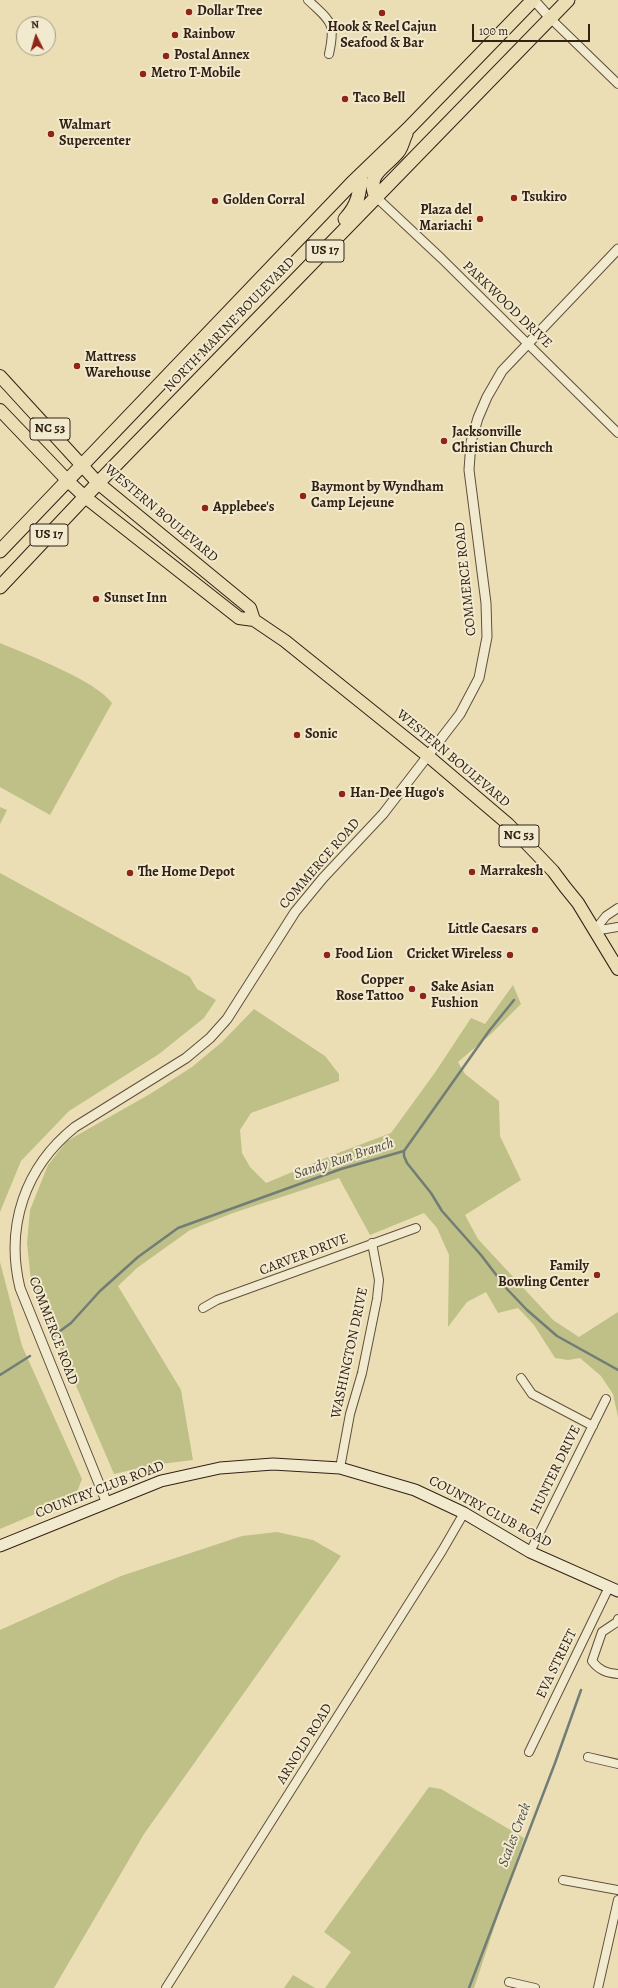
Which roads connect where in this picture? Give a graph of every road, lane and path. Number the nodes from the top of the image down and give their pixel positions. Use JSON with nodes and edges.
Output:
{"nodes":[{"id":1,"x":308,"y":0,"type":"edge"},
{"id":2,"x":534,"y":0,"type":"edge"},
{"id":3,"x":568,"y":0,"type":"edge"},
{"id":4,"x":550,"y":18,"type":"junction"},
{"id":5,"x":329,"y":54,"type":"dead end"},
{"id":6,"x":618,"y":84,"type":"edge"},
{"id":7,"x":408,"y":129,"type":"junction"},
{"id":8,"x":361,"y":174,"type":"junction"},
{"id":9,"x":376,"y":198,"type":"junction"},
{"id":10,"x":618,"y":249,"type":"edge"},
{"id":11,"x":315,"y":261,"type":"junction"},
{"id":12,"x":527,"y":344,"type":"junction"},
{"id":13,"x":0,"y":376,"type":"edge"},
{"id":14,"x":0,"y":410,"type":"edge"},
{"id":15,"x":618,"y":432,"type":"edge"},
{"id":16,"x":83,"y":465,"type":"junction"},
{"id":17,"x":68,"y":481,"type":"junction"},
{"id":18,"x":98,"y":483,"type":"junction"},
{"id":19,"x":85,"y":497,"type":"junction"},
{"id":20,"x":0,"y":551,"type":"edge"},
{"id":21,"x":0,"y":587,"type":"edge"},
{"id":22,"x":254,"y":620,"type":"junction"},
{"id":23,"x":428,"y":756,"type":"junction"},
{"id":24,"x":618,"y":908,"type":"edge"},
{"id":25,"x":618,"y":927,"type":"edge"},
{"id":26,"x":594,"y":931,"type":"junction"},
{"id":27,"x":618,"y":969,"type":"edge"},
{"id":28,"x":416,"y":1228,"type":"dead end"},
{"id":29,"x":372,"y":1243,"type":"junction"},
{"id":30,"x":203,"y":1308,"type":"dead end"},
{"id":31,"x":521,"y":1378,"type":"dead end"},
{"id":32,"x":606,"y":1400,"type":"dead end"},
{"id":33,"x":593,"y":1426,"type":"junction"},
{"id":34,"x":340,"y":1468,"type":"junction"},
{"id":35,"x":106,"y":1502,"type":"junction"},
{"id":36,"x":464,"y":1512,"type":"junction"},
{"id":37,"x":0,"y":1546,"type":"edge"},
{"id":38,"x":530,"y":1552,"type":"junction"},
{"id":39,"x":614,"y":1589,"type":"edge"},
{"id":40,"x":618,"y":1619,"type":"edge"},
{"id":41,"x":618,"y":1674,"type":"edge"},
{"id":42,"x":529,"y":1752,"type":"dead end"},
{"id":43,"x":588,"y":1757,"type":"dead end"},
{"id":44,"x":618,"y":1764,"type":"edge"},
{"id":45,"x":563,"y":1880,"type":"dead end"},
{"id":46,"x":618,"y":1890,"type":"edge"},
{"id":47,"x":618,"y":1900,"type":"edge"},
{"id":48,"x":616,"y":1921,"type":"edge"},
{"id":49,"x":509,"y":1982,"type":"dead end"},
{"id":50,"x":166,"y":1988,"type":"edge"},
{"id":51,"x":535,"y":1988,"type":"edge"},
{"id":52,"x":598,"y":1988,"type":"edge"}],
"edges":[{"from":1,"to":5,"type":"street"},
{"from":2,"to":4,"type":"street"},
{"from":2,"to":7,"type":"highway","name":"NORTH MARINE BOULEVARD","number":"US 17"},
{"from":3,"to":4,"type":"highway","name":"NORTH MARINE BOULEVARD","number":"US 17"},
{"from":4,"to":6,"type":"street"},
{"from":4,"to":9,"type":"highway","name":"NORTH MARINE BOULEVARD","number":"US 17"},
{"from":7,"to":8,"type":"highway","name":"NORTH MARINE BOULEVARD","number":"US 17"},
{"from":7,"to":9,"type":"highway","number":"US 17"},
{"from":8,"to":11,"type":"highway","number":"US 17"},
{"from":8,"to":16,"type":"highway","name":"NORTH MARINE BOULEVARD","number":"US 17"},
{"from":9,"to":11,"type":"highway","name":"NORTH MARINE BOULEVARD","number":"US 17"},
{"from":9,"to":12,"type":"street","name":"PARKWOOD DRIVE"},
{"from":10,"to":12,"type":"street","name":"COMMERCE ROAD"},
{"from":11,"to":18,"type":"highway","name":"NORTH MARINE BOULEVARD","number":"US 17"},
{"from":12,"to":15,"type":"street","name":"PARKWOOD DRIVE"},
{"from":12,"to":23,"type":"street","name":"COMMERCE ROAD"},
{"from":13,"to":16,"type":"main road","name":"WESTERN BOULEVARD","number":"NC 53"},
{"from":14,"to":17,"type":"main road","name":"WESTERN BOULEVARD","number":"NC 53"},
{"from":16,"to":17,"type":"highway","name":"NORTH MARINE BOULEVARD","number":"US 17"},
{"from":16,"to":18,"type":"main road","name":"WESTERN BOULEVARD","number":"NC 53"},
{"from":17,"to":19,"type":"main road","name":"WESTERN BOULEVARD","number":"NC 53"},
{"from":17,"to":20,"type":"highway","name":"NORTH MARINE BOULEVARD","number":"US 17"},
{"from":18,"to":19,"type":"highway","name":"NORTH MARINE BOULEVARD","number":"US 17"},
{"from":18,"to":22,"type":"main road","name":"WESTERN BOULEVARD","number":"NC 53"},
{"from":19,"to":21,"type":"highway","name":"NORTH MARINE BOULEVARD","number":"US 17"},
{"from":19,"to":22,"type":"main road","name":"WESTERN BOULEVARD","number":"NC 53"},
{"from":22,"to":23,"type":"main road","name":"WESTERN BOULEVARD","number":"NC 53"},
{"from":23,"to":26,"type":"main road","name":"WESTERN BOULEVARD","number":"NC 53"},
{"from":23,"to":35,"type":"street","name":"COMMERCE ROAD"},
{"from":24,"to":26,"type":"street"},
{"from":25,"to":26,"type":"street"},
{"from":26,"to":27,"type":"main road","name":"WESTERN BOULEVARD","number":"NC 53"},
{"from":28,"to":29,"type":"street","name":"CARVER DRIVE"},
{"from":29,"to":30,"type":"street","name":"CARVER DRIVE"},
{"from":29,"to":34,"type":"street","name":"WASHINGTON DRIVE"},
{"from":31,"to":33,"type":"street"},
{"from":32,"to":33,"type":"street","name":"HUNTER DRIVE"},
{"from":33,"to":38,"type":"street","name":"HUNTER DRIVE"},
{"from":34,"to":35,"type":"main road","name":"COUNTRY CLUB ROAD"},
{"from":34,"to":36,"type":"main road","name":"COUNTRY CLUB ROAD"},
{"from":35,"to":37,"type":"main road","name":"COUNTRY CLUB ROAD"},
{"from":36,"to":38,"type":"main road","name":"COUNTRY CLUB ROAD"},
{"from":36,"to":50,"type":"street","name":"ARNOLD ROAD"},
{"from":38,"to":39,"type":"main road","name":"COUNTRY CLUB ROAD"},
{"from":39,"to":42,"type":"street","name":"EVA STREET"},
{"from":40,"to":41,"type":"street"},
{"from":43,"to":44,"type":"street"},
{"from":45,"to":46,"type":"street"},
{"from":47,"to":48,"type":"street"},
{"from":48,"to":52,"type":"street"},
{"from":49,"to":51,"type":"street"}]}
